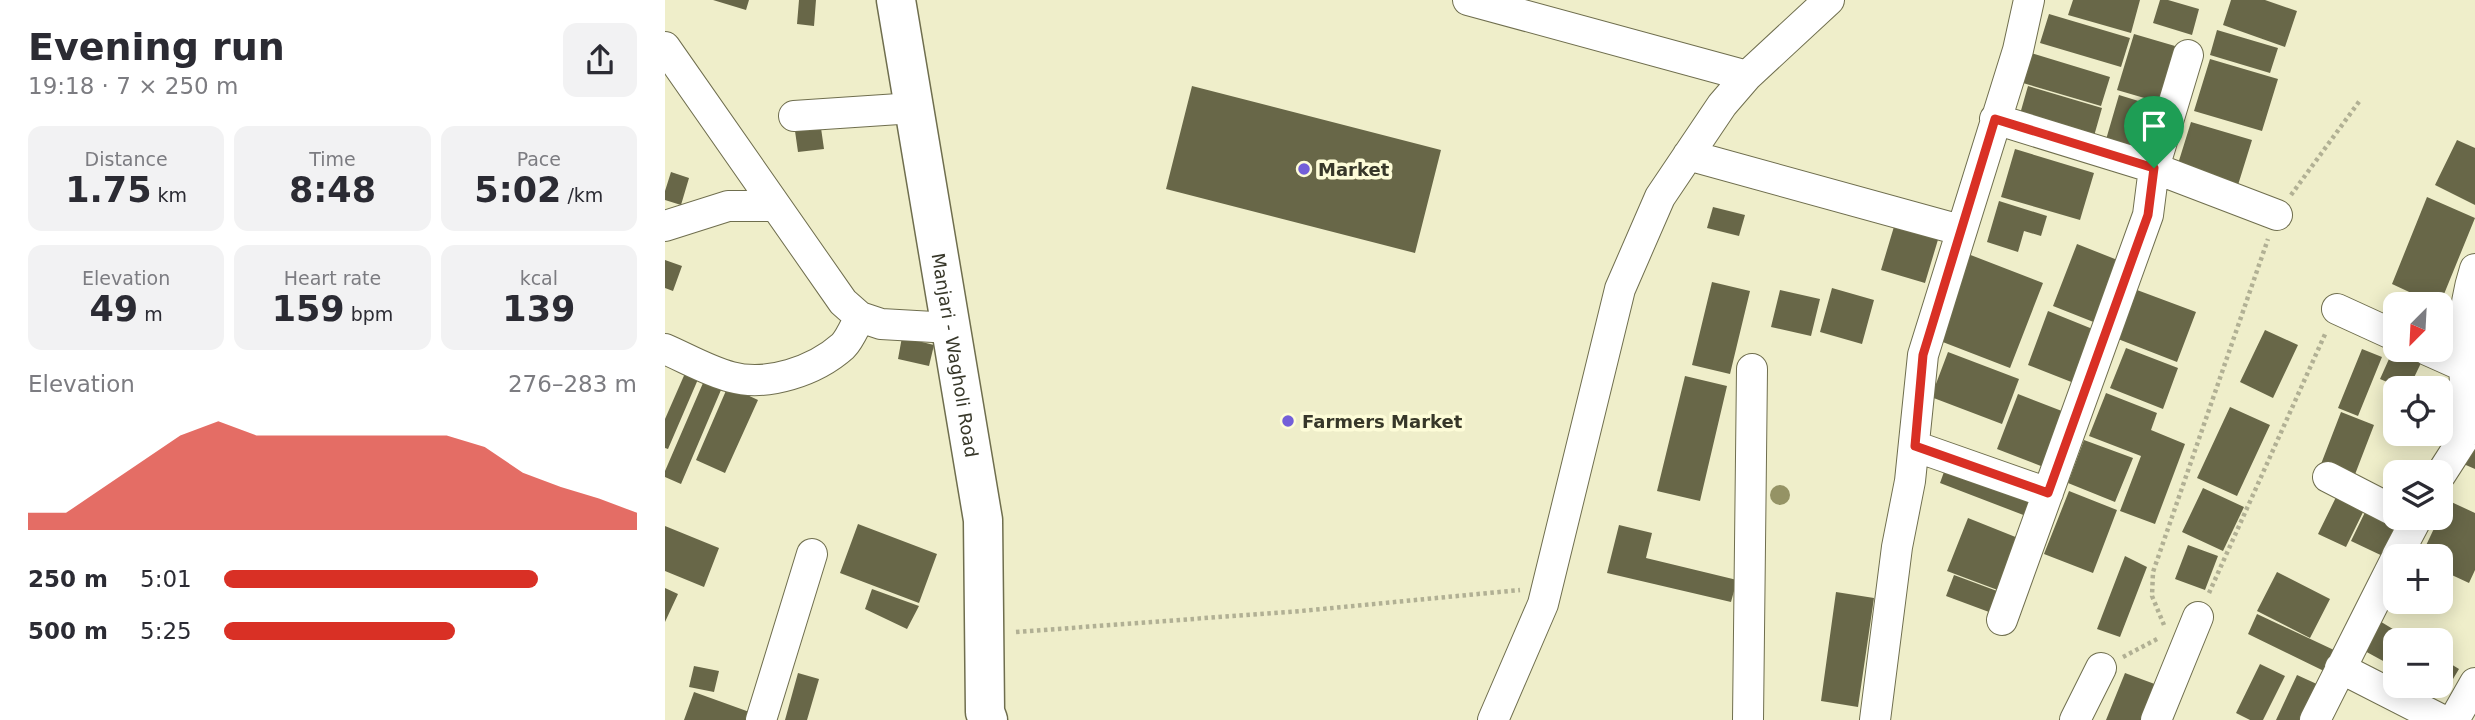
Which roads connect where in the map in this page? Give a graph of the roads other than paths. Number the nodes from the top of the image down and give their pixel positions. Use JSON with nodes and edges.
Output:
{"nodes":[{"id":1,"x":896,"y":0,"type":"edge"},
{"id":2,"x":1468,"y":0,"type":"edge"},
{"id":3,"x":1829,"y":0,"type":"edge"},
{"id":4,"x":2029,"y":0,"type":"edge"},
{"id":5,"x":665,"y":47,"type":"edge"},
{"id":6,"x":2188,"y":55,"type":"dead end"},
{"id":7,"x":1747,"y":76,"type":"junction"},
{"id":8,"x":914,"y":108,"type":"junction"},
{"id":9,"x":795,"y":116,"type":"dead end"},
{"id":10,"x":1995,"y":119,"type":"junction"},
{"id":11,"x":1688,"y":155,"type":"junction"},
{"id":12,"x":2154,"y":168,"type":"junction"},
{"id":13,"x":776,"y":206,"type":"junction"},
{"id":14,"x":2277,"y":215,"type":"road end"},
{"id":15,"x":665,"y":226,"type":"edge"},
{"id":16,"x":1960,"y":230,"type":"junction"},
{"id":17,"x":2475,"y":269,"type":"edge"},
{"id":18,"x":2337,"y":309,"type":"road end"},
{"id":19,"x":860,"y":317,"type":"junction"},
{"id":20,"x":951,"y":328,"type":"junction"},
{"id":21,"x":2383,"y":330,"type":"edge"},
{"id":22,"x":665,"y":349,"type":"edge"},
{"id":23,"x":2453,"y":362,"type":"edge"},
{"id":24,"x":2465,"y":367,"type":"junction"},
{"id":25,"x":1752,"y":369,"type":"dead end"},
{"id":26,"x":2472,"y":426,"type":"edge"},
{"id":27,"x":1915,"y":446,"type":"junction"},
{"id":28,"x":2450,"y":460,"type":"edge"},
{"id":29,"x":2328,"y":477,"type":"dead end"},
{"id":30,"x":2048,"y":493,"type":"junction"},
{"id":31,"x":2383,"y":504,"type":"edge"},
{"id":32,"x":811,"y":554,"type":"dead end"},
{"id":33,"x":2383,"y":584,"type":"edge"},
{"id":34,"x":2198,"y":617,"type":"road end"},
{"id":35,"x":2002,"y":621,"type":"dead end"},
{"id":36,"x":2101,"y":668,"type":"road end"},
{"id":37,"x":2340,"y":668,"type":"junction"},
{"id":38,"x":2475,"y":683,"type":"edge"},
{"id":39,"x":985,"y":717,"type":"edge"},
{"id":40,"x":761,"y":720,"type":"edge"},
{"id":41,"x":1493,"y":720,"type":"edge"},
{"id":42,"x":1748,"y":720,"type":"edge"},
{"id":43,"x":1875,"y":720,"type":"edge"},
{"id":44,"x":2075,"y":720,"type":"edge"},
{"id":45,"x":2156,"y":720,"type":"edge"},
{"id":46,"x":2315,"y":720,"type":"edge"},
{"id":47,"x":2442,"y":720,"type":"edge"},
{"id":48,"x":2454,"y":720,"type":"edge"}],
"edges":[{"from":1,"to":8,"type":"main road","name":"Manjari - Wagholi Road"},
{"from":2,"to":7,"type":"street"},
{"from":3,"to":7,"type":"street"},
{"from":4,"to":10,"type":"street"},
{"from":5,"to":13,"type":"street"},
{"from":6,"to":12,"type":"street"},
{"from":7,"to":11,"type":"street"},
{"from":8,"to":9,"type":"street"},
{"from":8,"to":20,"type":"main road","name":"Manjari - Wagholi Road"},
{"from":10,"to":12,"type":"street"},
{"from":10,"to":16,"type":"street"},
{"from":11,"to":16,"type":"street"},
{"from":11,"to":41,"type":"street"},
{"from":12,"to":14,"type":"street"},
{"from":12,"to":30,"type":"street"},
{"from":13,"to":15,"type":"street"},
{"from":13,"to":19,"type":"street"},
{"from":16,"to":27,"type":"street"},
{"from":17,"to":24,"type":"street"},
{"from":18,"to":21,"type":"street"},
{"from":19,"to":20,"type":"street"},
{"from":19,"to":22,"type":"street"},
{"from":20,"to":39,"type":"main road","name":"Manjari - Wagholi Road"},
{"from":23,"to":24,"type":"street"},
{"from":24,"to":26,"type":"street"},
{"from":25,"to":42,"type":"street"},
{"from":26,"to":28,"type":"street"},
{"from":27,"to":30,"type":"street"},
{"from":27,"to":43,"type":"street"},
{"from":29,"to":31,"type":"street"},
{"from":30,"to":35,"type":"street"},
{"from":32,"to":40,"type":"street"},
{"from":33,"to":37,"type":"street"},
{"from":34,"to":45,"type":"street"},
{"from":36,"to":44,"type":"street"},
{"from":37,"to":46,"type":"street"},
{"from":37,"to":47,"type":"street"},
{"from":38,"to":48,"type":"street"}]}
